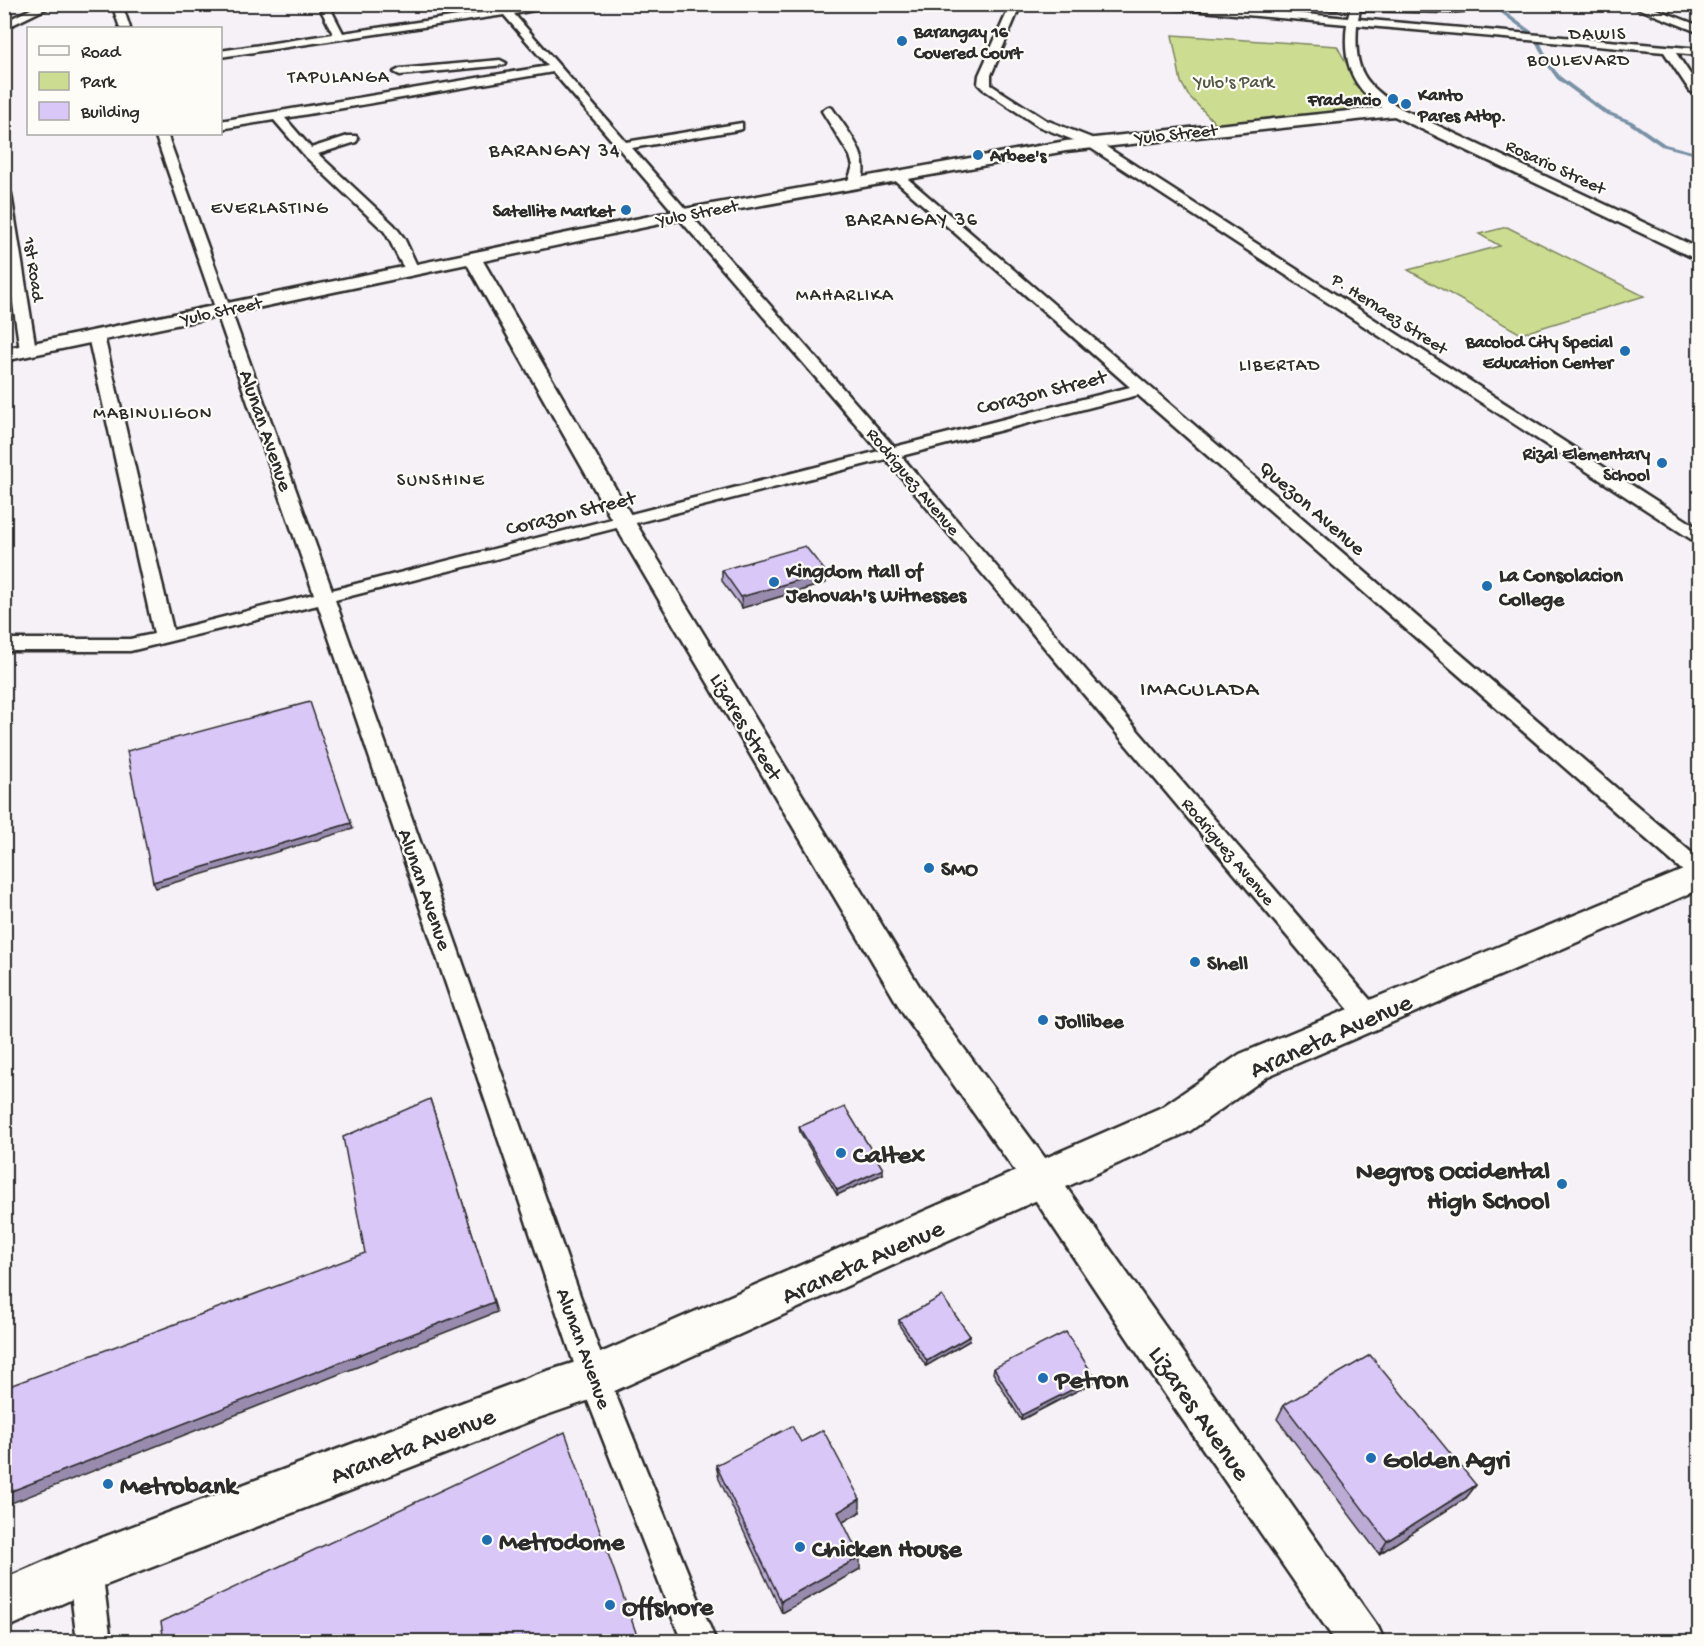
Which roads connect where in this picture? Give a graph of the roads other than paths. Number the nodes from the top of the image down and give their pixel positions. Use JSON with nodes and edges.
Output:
{"nodes":[{"id":1,"x":50,"y":4,"type":"edge"},
{"id":2,"x":117,"y":4,"type":"edge"},
{"id":3,"x":323,"y":4,"type":"edge"},
{"id":4,"x":559,"y":4,"type":"edge"},
{"id":5,"x":1016,"y":4,"type":"edge"},
{"id":6,"x":1157,"y":4,"type":"edge"},
{"id":7,"x":1312,"y":4,"type":"edge"},
{"id":8,"x":1511,"y":4,"type":"edge"},
{"id":9,"x":1632,"y":4,"type":"edge"},
{"id":10,"x":504,"y":8,"type":"edge"},
{"id":11,"x":1355,"y":8,"type":"junction"},
{"id":12,"x":1351,"y":23,"type":"junction"},
{"id":13,"x":4,"y":26,"type":"edge"},
{"id":14,"x":125,"y":27,"type":"edge"},
{"id":15,"x":1700,"y":30,"type":"edge"},
{"id":16,"x":340,"y":37,"type":"junction"},
{"id":17,"x":1668,"y":50,"type":"junction"},
{"id":18,"x":1700,"y":52,"type":"edge"},
{"id":19,"x":222,"y":54,"type":"edge"},
{"id":20,"x":511,"y":61,"type":"dead end"},
{"id":21,"x":545,"y":61,"type":"junction"},
{"id":22,"x":400,"y":72,"type":"dead end"},
{"id":23,"x":1694,"y":89,"type":"dead end"},
{"id":24,"x":828,"y":111,"type":"dead end"},
{"id":25,"x":1396,"y":111,"type":"junction"},
{"id":26,"x":277,"y":116,"type":"junction"},
{"id":27,"x":222,"y":124,"type":"edge"},
{"id":28,"x":738,"y":126,"type":"dead end"},
{"id":29,"x":162,"y":135,"type":"edge"},
{"id":30,"x":352,"y":139,"type":"dead end"},
{"id":31,"x":1090,"y":142,"type":"junction"},
{"id":32,"x":624,"y":146,"type":"junction"},
{"id":33,"x":309,"y":153,"type":"junction"},
{"id":34,"x":896,"y":176,"type":"junction"},
{"id":35,"x":854,"y":184,"type":"junction"},
{"id":36,"x":4,"y":194,"type":"edge"},
{"id":37,"x":684,"y":214,"type":"junction"},
{"id":38,"x":1700,"y":256,"type":"edge"},
{"id":39,"x":472,"y":258,"type":"junction"},
{"id":40,"x":412,"y":270,"type":"junction"},
{"id":41,"x":224,"y":309,"type":"junction"},
{"id":42,"x":96,"y":336,"type":"junction"},
{"id":43,"x":28,"y":350,"type":"junction"},
{"id":44,"x":4,"y":355,"type":"edge"},
{"id":45,"x":1142,"y":389,"type":"junction"},
{"id":46,"x":890,"y":453,"type":"junction"},
{"id":47,"x":624,"y":522,"type":"junction"},
{"id":48,"x":1700,"y":537,"type":"edge"},
{"id":49,"x":326,"y":598,"type":"junction"},
{"id":50,"x":165,"y":638,"type":"junction"},
{"id":51,"x":4,"y":645,"type":"edge"},
{"id":52,"x":1700,"y":874,"type":"edge"},
{"id":53,"x":1369,"y":1016,"type":"junction"},
{"id":54,"x":1042,"y":1181,"type":"junction"},
{"id":55,"x":594,"y":1378,"type":"junction"},
{"id":56,"x":85,"y":1569,"type":"junction"},
{"id":57,"x":4,"y":1604,"type":"edge"},
{"id":58,"x":94,"y":1641,"type":"edge"},
{"id":59,"x":699,"y":1641,"type":"edge"},
{"id":60,"x":1363,"y":1641,"type":"edge"}],
"edges":[{"from":1,"to":13,"type":"street"},
{"from":2,"to":14,"type":"street"},
{"from":3,"to":16,"type":"street"},
{"from":4,"to":10,"type":"street"},
{"from":5,"to":31,"type":"street","name":"P. Hernaez Street"},
{"from":6,"to":12,"type":"street"},
{"from":7,"to":11,"type":"street"},
{"from":8,"to":11,"type":"street"},
{"from":9,"to":15,"type":"street"},
{"from":10,"to":16,"type":"street"},
{"from":10,"to":21,"type":"street","name":"Rodriguez Avenue"},
{"from":11,"to":12,"type":"street"},
{"from":12,"to":17,"type":"street"},
{"from":12,"to":25,"type":"street"},
{"from":16,"to":19,"type":"street"},
{"from":17,"to":18,"type":"street"},
{"from":17,"to":23,"type":"street"},
{"from":20,"to":22,"type":"street"},
{"from":21,"to":26,"type":"street"},
{"from":21,"to":32,"type":"street","name":"Rodriguez Avenue"},
{"from":24,"to":35,"type":"street"},
{"from":25,"to":31,"type":"street","name":"Yulo Street"},
{"from":25,"to":38,"type":"street","name":"Rosario Street"},
{"from":26,"to":27,"type":"street"},
{"from":26,"to":33,"type":"street"},
{"from":28,"to":32,"type":"street"},
{"from":29,"to":41,"type":"street","name":"Alunan Avenue"},
{"from":30,"to":33,"type":"street"},
{"from":31,"to":34,"type":"street","name":"Yulo Street"},
{"from":31,"to":48,"type":"street","name":"P. Hernaez Street"},
{"from":32,"to":37,"type":"street","name":"Rodriguez Avenue"},
{"from":33,"to":40,"type":"street"},
{"from":34,"to":35,"type":"street","name":"Yulo Street"},
{"from":34,"to":45,"type":"street","name":"Quezon Avenue"},
{"from":35,"to":37,"type":"street","name":"Yulo Street"},
{"from":36,"to":43,"type":"street","name":"1st Road"},
{"from":37,"to":39,"type":"street","name":"Yulo Street"},
{"from":37,"to":46,"type":"street","name":"Rodriguez Avenue"},
{"from":39,"to":40,"type":"street","name":"Yulo Street"},
{"from":39,"to":47,"type":"street","name":"Lizares Street"},
{"from":40,"to":41,"type":"street","name":"Yulo Street"},
{"from":41,"to":42,"type":"street","name":"Yulo Street"},
{"from":41,"to":49,"type":"street","name":"Alunan Avenue"},
{"from":42,"to":43,"type":"street","name":"Yulo Street"},
{"from":42,"to":50,"type":"street"},
{"from":43,"to":44,"type":"street","name":"Yulo Street"},
{"from":45,"to":46,"type":"street","name":"Corazon Street"},
{"from":45,"to":52,"type":"street","name":"Quezon Avenue"},
{"from":46,"to":47,"type":"street","name":"Corazon Street"},
{"from":46,"to":53,"type":"street","name":"Rodriguez Avenue"},
{"from":47,"to":49,"type":"street","name":"Corazon Street"},
{"from":47,"to":54,"type":"street","name":"Lizares Street"},
{"from":49,"to":50,"type":"street","name":"Corazon Street"},
{"from":49,"to":55,"type":"street","name":"Alunan Avenue"},
{"from":50,"to":51,"type":"street","name":"Corazon Street"},
{"from":52,"to":53,"type":"main road","name":"Araneta Avenue"},
{"from":53,"to":54,"type":"main road","name":"Araneta Avenue"},
{"from":54,"to":55,"type":"main road","name":"Araneta Avenue"},
{"from":54,"to":60,"type":"street","name":"Lizares Avenue"},
{"from":55,"to":56,"type":"main road","name":"Araneta Avenue"},
{"from":55,"to":59,"type":"street","name":"Alunan Avenue"},
{"from":56,"to":57,"type":"main road","name":"Araneta Avenue"},
{"from":56,"to":58,"type":"street"}]}
